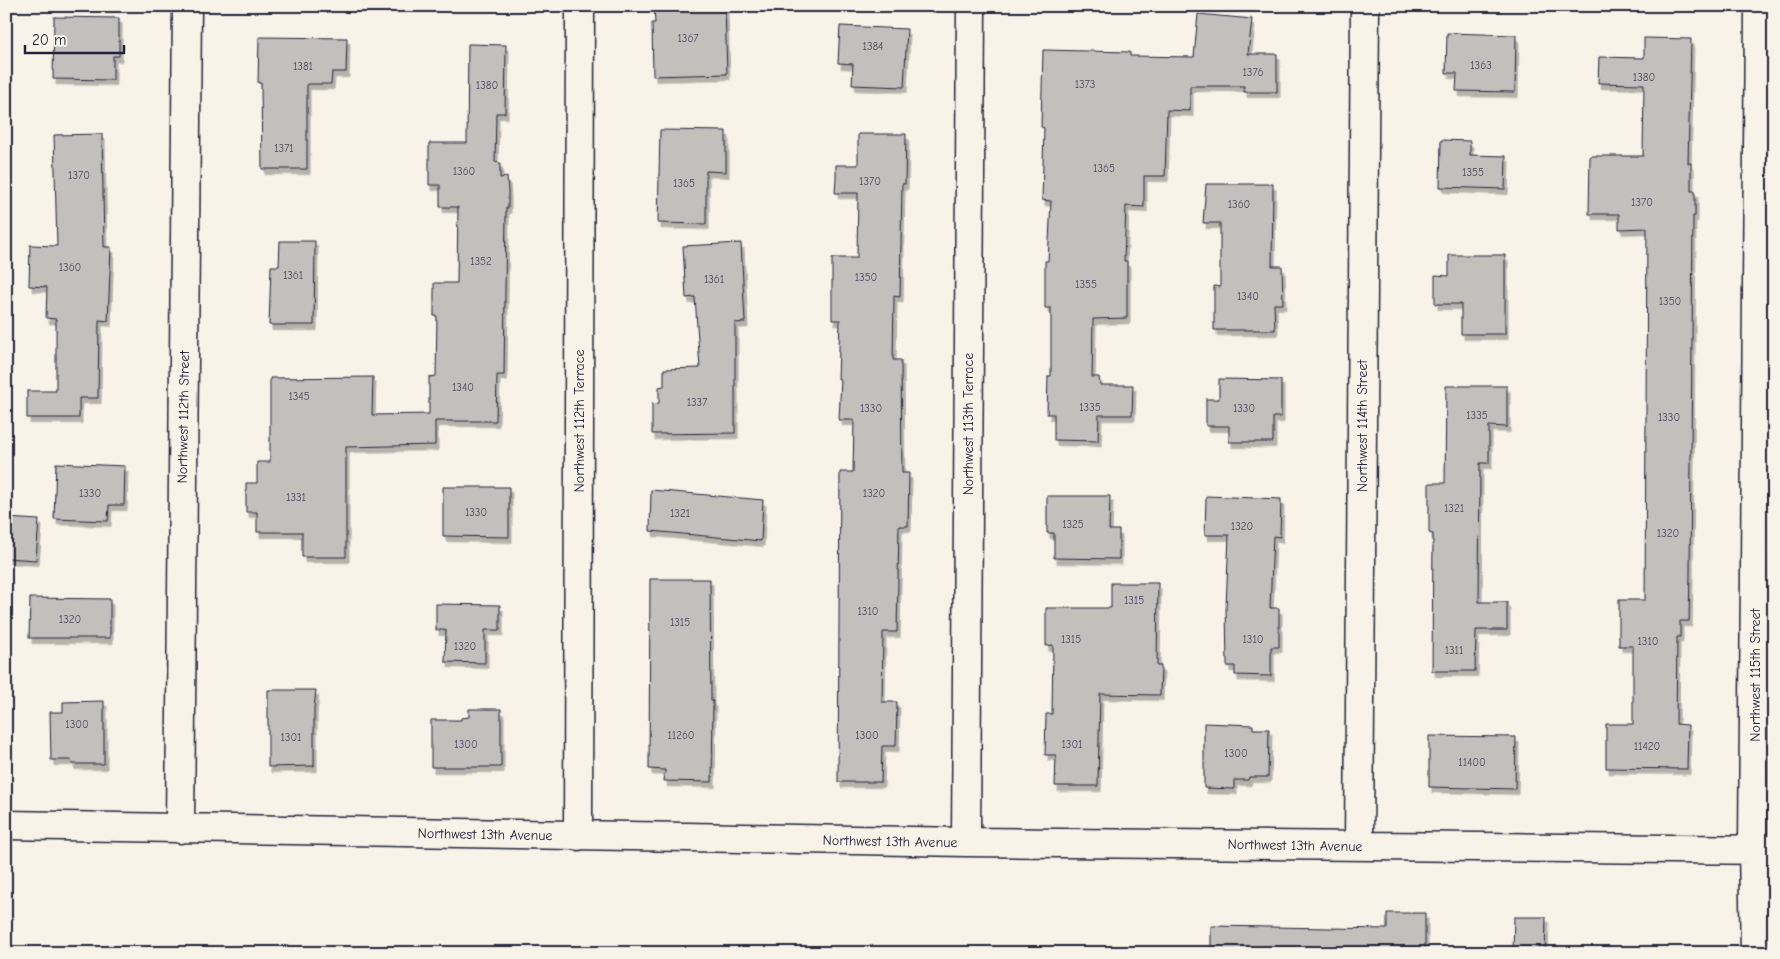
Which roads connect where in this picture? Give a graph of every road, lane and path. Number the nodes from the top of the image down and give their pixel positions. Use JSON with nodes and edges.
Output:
{"nodes":[{"id":1,"x":187,"y":6,"type":"edge"},
{"id":2,"x":580,"y":6,"type":"edge"},
{"id":3,"x":971,"y":6,"type":"edge"},
{"id":4,"x":1365,"y":6,"type":"edge"},
{"id":5,"x":1759,"y":6,"type":"edge"},
{"id":6,"x":6,"y":825,"type":"edge"},
{"id":7,"x":180,"y":828,"type":"junction"},
{"id":8,"x":578,"y":836,"type":"junction"},
{"id":9,"x":966,"y":842,"type":"junction"},
{"id":10,"x":1359,"y":846,"type":"junction"},
{"id":11,"x":1764,"y":850,"type":"edge"},
{"id":12,"x":1755,"y":953,"type":"edge"}],
"edges":[{"from":1,"to":7,"type":"street","name":"Northwest 112th Street"},
{"from":2,"to":8,"type":"street","name":"Northwest 112th Terrace"},
{"from":3,"to":9,"type":"street","name":"Northwest 113th Terrace"},
{"from":4,"to":10,"type":"street","name":"Northwest 114th Street"},
{"from":5,"to":11,"type":"street","name":"Northwest 115th Street"},
{"from":6,"to":7,"type":"street","name":"Northwest 13th Avenue"},
{"from":7,"to":8,"type":"street","name":"Northwest 13th Avenue"},
{"from":8,"to":9,"type":"street","name":"Northwest 13th Avenue"},
{"from":9,"to":10,"type":"street","name":"Northwest 13th Avenue"},
{"from":10,"to":11,"type":"street","name":"Northwest 13th Avenue"},
{"from":11,"to":12,"type":"street","name":"Northwest 115th Street"}]}
